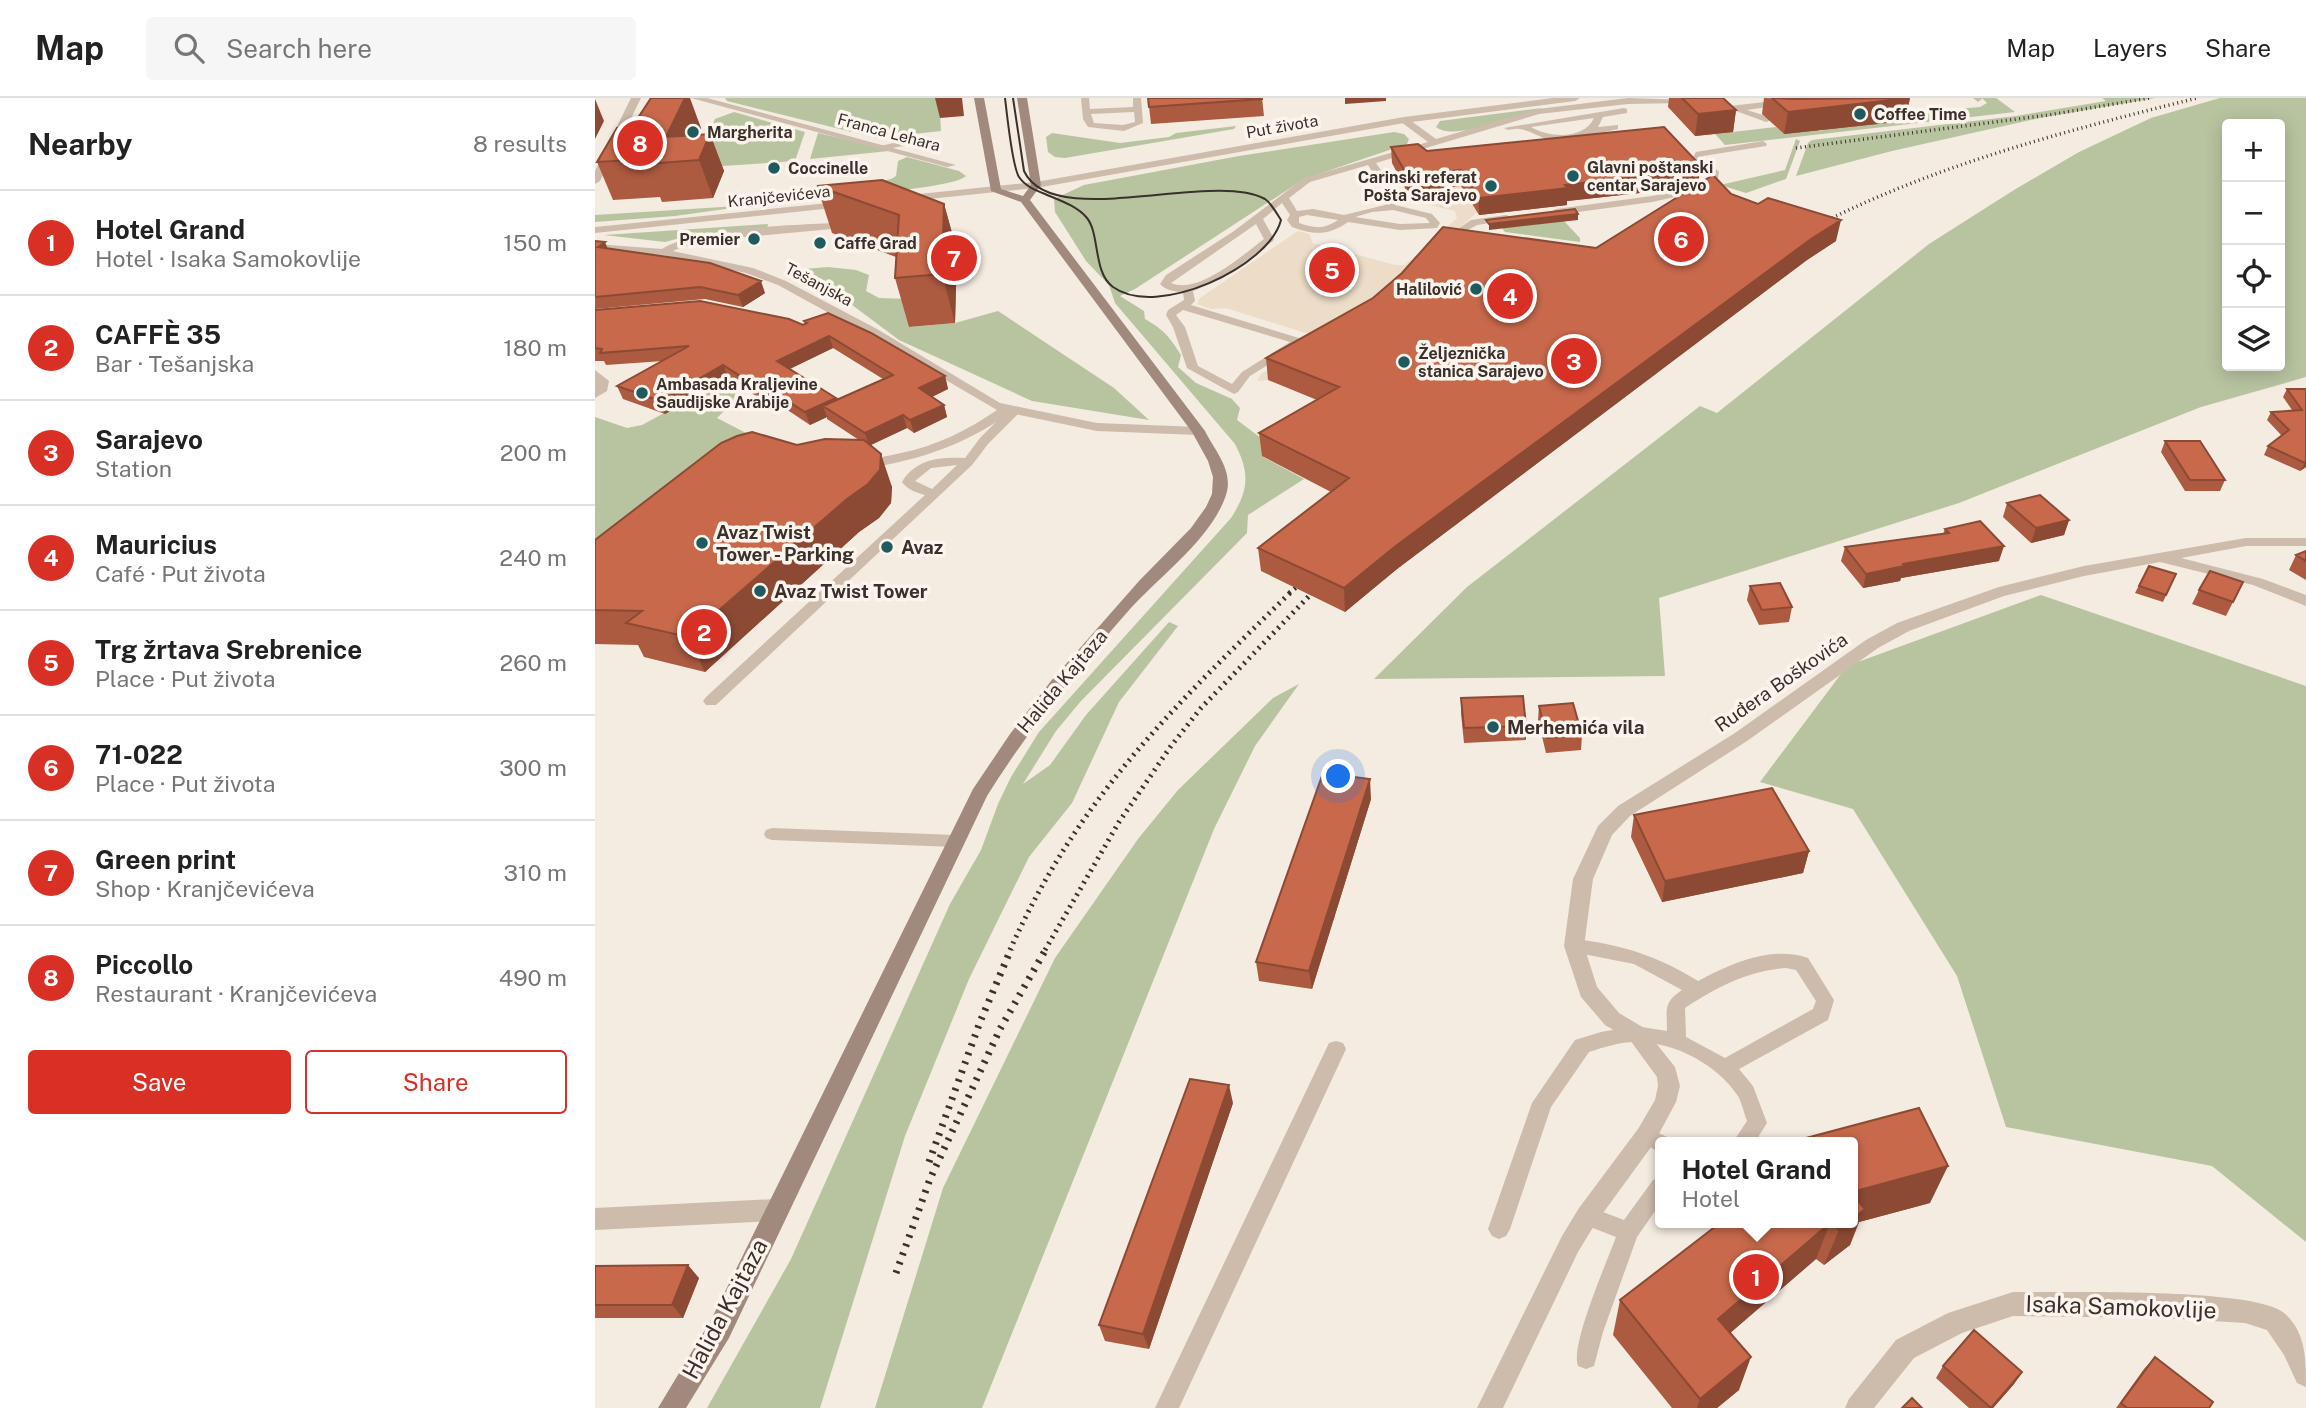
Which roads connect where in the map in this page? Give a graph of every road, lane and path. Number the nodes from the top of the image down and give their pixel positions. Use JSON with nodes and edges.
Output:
{"nodes":[{"id":1,"x":636,"y":98,"type":"edge"},
{"id":2,"x":696,"y":98,"type":"edge"},
{"id":3,"x":979,"y":98,"type":"edge"},
{"id":4,"x":1022,"y":98,"type":"edge"},
{"id":5,"x":1085,"y":98,"type":"edge"},
{"id":6,"x":1137,"y":98,"type":"edge"},
{"id":7,"x":1496,"y":98,"type":"edge"},
{"id":8,"x":1575,"y":98,"type":"edge"},
{"id":9,"x":1713,"y":98,"type":"edge"},
{"id":10,"x":1687,"y":99,"type":"edge"},
{"id":11,"x":1820,"y":102,"type":"edge"},
{"id":12,"x":1836,"y":104,"type":"edge"},
{"id":13,"x":1138,"y":108,"type":"junction"},
{"id":14,"x":1739,"y":108,"type":"junction"},
{"id":15,"x":1780,"y":108,"type":"junction"},
{"id":16,"x":1086,"y":112,"type":"junction"},
{"id":17,"x":1636,"y":116,"type":"dead end"},
{"id":18,"x":1404,"y":120,"type":"junction"},
{"id":19,"x":1625,"y":121,"type":"dead end"},
{"id":20,"x":1595,"y":124,"type":"junction"},
{"id":21,"x":1524,"y":127,"type":"junction"},
{"id":22,"x":1485,"y":130,"type":"junction"},
{"id":23,"x":1608,"y":132,"type":"junction"},
{"id":24,"x":1574,"y":135,"type":"junction"},
{"id":25,"x":1552,"y":137,"type":"junction"},
{"id":26,"x":918,"y":141,"type":"dead end"},
{"id":27,"x":1436,"y":143,"type":"junction"},
{"id":28,"x":1763,"y":144,"type":"dead end"},
{"id":29,"x":880,"y":147,"type":"junction"},
{"id":30,"x":1371,"y":162,"type":"junction"},
{"id":31,"x":951,"y":165,"type":"dead end"},
{"id":32,"x":1035,"y":180,"type":"junction"},
{"id":33,"x":595,"y":181,"type":"edge"},
{"id":34,"x":994,"y":185,"type":"junction"},
{"id":35,"x":1283,"y":197,"type":"junction"},
{"id":36,"x":892,"y":200,"type":"edge"},
{"id":37,"x":1025,"y":200,"type":"junction"},
{"id":38,"x":865,"y":202,"type":"edge"},
{"id":39,"x":1389,"y":207,"type":"junction"},
{"id":40,"x":1544,"y":214,"type":"edge"},
{"id":41,"x":1295,"y":215,"type":"junction"},
{"id":42,"x":1257,"y":216,"type":"junction"},
{"id":43,"x":1518,"y":217,"type":"edge"},
{"id":44,"x":1345,"y":218,"type":"junction"},
{"id":45,"x":860,"y":224,"type":"edge"},
{"id":46,"x":595,"y":230,"type":"edge"},
{"id":47,"x":1462,"y":230,"type":"edge"},
{"id":48,"x":921,"y":231,"type":"edge"},
{"id":49,"x":595,"y":247,"type":"edge"},
{"id":50,"x":967,"y":249,"type":"dead end"},
{"id":51,"x":663,"y":253,"type":"junction"},
{"id":52,"x":1188,"y":291,"type":"junction"},
{"id":53,"x":1183,"y":306,"type":"junction"},
{"id":54,"x":841,"y":316,"type":"junction"},
{"id":55,"x":826,"y":321,"type":"edge"},
{"id":56,"x":595,"y":374,"type":"edge"},
{"id":57,"x":595,"y":394,"type":"edge"},
{"id":58,"x":1011,"y":410,"type":"junction"},
{"id":59,"x":1198,"y":431,"type":"junction"},
{"id":60,"x":968,"y":462,"type":"junction"},
{"id":61,"x":846,"y":466,"type":"edge"},
{"id":62,"x":934,"y":494,"type":"junction"},
{"id":63,"x":2306,"y":542,"type":"edge"},
{"id":64,"x":2158,"y":557,"type":"junction"},
{"id":65,"x":2306,"y":601,"type":"edge"},
{"id":66,"x":711,"y":701,"type":"dead end"},
{"id":67,"x":772,"y":834,"type":"dead end"},
{"id":68,"x":955,"y":841,"type":"junction"},
{"id":69,"x":1574,"y":946,"type":"junction"},
{"id":70,"x":1697,"y":990,"type":"junction"},
{"id":71,"x":1637,"y":1034,"type":"junction"},
{"id":72,"x":1677,"y":1041,"type":"junction"},
{"id":73,"x":1336,"y":1049,"type":"dead end"},
{"id":74,"x":1724,"y":1068,"type":"junction"},
{"id":75,"x":1747,"y":1137,"type":"edge"},
{"id":76,"x":1653,"y":1139,"type":"edge"},
{"id":77,"x":1655,"y":1194,"type":"edge"},
{"id":78,"x":776,"y":1210,"type":"junction"},
{"id":79,"x":1587,"y":1216,"type":"junction"},
{"id":80,"x":595,"y":1219,"type":"edge"},
{"id":81,"x":1499,"y":1230,"type":"dead end"},
{"id":82,"x":1628,"y":1232,"type":"junction"},
{"id":83,"x":1586,"y":1358,"type":"dead end"},
{"id":84,"x":2306,"y":1374,"type":"edge"},
{"id":85,"x":671,"y":1408,"type":"edge"},
{"id":86,"x":1167,"y":1408,"type":"edge"},
{"id":87,"x":1490,"y":1408,"type":"edge"},
{"id":88,"x":1858,"y":1408,"type":"edge"}],
"edges":[{"from":1,"to":33,"type":"street"},
{"from":2,"to":29,"type":"street","name":"Franca Lehara"},
{"from":3,"to":34,"type":"main road"},
{"from":4,"to":32,"type":"main road"},
{"from":5,"to":16,"type":"lane"},
{"from":6,"to":13,"type":"lane"},
{"from":7,"to":32,"type":"street","name":"Put života"},
{"from":8,"to":18,"type":"street","name":"Put života"},
{"from":9,"to":14,"type":"lane"},
{"from":10,"to":20,"type":"lane"},
{"from":10,"to":22,"type":"lane"},
{"from":11,"to":12,"type":"lane"},
{"from":11,"to":15,"type":"lane"},
{"from":13,"to":16,"type":"lane"},
{"from":13,"to":16,"type":"lane"},
{"from":14,"to":15,"type":"lane"},
{"from":14,"to":15,"type":"lane"},
{"from":17,"to":20,"type":"lane"},
{"from":18,"to":27,"type":"lane"},
{"from":18,"to":32,"type":"street","name":"Put života"},
{"from":19,"to":20,"type":"lane"},
{"from":20,"to":21,"type":"lane"},
{"from":20,"to":23,"type":"lane"},
{"from":20,"to":24,"type":"lane"},
{"from":21,"to":22,"type":"lane"},
{"from":21,"to":25,"type":"lane"},
{"from":22,"to":27,"type":"lane"},
{"from":23,"to":24,"type":"lane"},
{"from":23,"to":25,"type":"lane"},
{"from":24,"to":25,"type":"lane"},
{"from":26,"to":29,"type":"lane"},
{"from":27,"to":30,"type":"lane"},
{"from":28,"to":40,"type":"lane"},
{"from":29,"to":31,"type":"street","name":"Franca Lehara"},
{"from":30,"to":35,"type":"lane"},
{"from":30,"to":39,"type":"lane"},
{"from":32,"to":34,"type":"street","name":"Put života"},
{"from":32,"to":37,"type":"main road"},
{"from":34,"to":36,"type":"street"},
{"from":34,"to":37,"type":"main road"},
{"from":35,"to":41,"type":"lane"},
{"from":35,"to":42,"type":"lane"},
{"from":37,"to":59,"type":"main road","name":"Halida Kajtaza"},
{"from":38,"to":46,"type":"street","name":"Kranjčevićeva"},
{"from":39,"to":44,"type":"lane"},
{"from":39,"to":44,"type":"lane"},
{"from":41,"to":44,"type":"lane"},
{"from":41,"to":44,"type":"lane"},
{"from":42,"to":52,"type":"lane"},
{"from":42,"to":52,"type":"lane"},
{"from":43,"to":47,"type":"lane"},
{"from":45,"to":51,"type":"lane"},
{"from":48,"to":50,"type":"lane"},
{"from":49,"to":51,"type":"street","name":"Tešanjska"},
{"from":51,"to":54,"type":"street","name":"Tešanjska"},
{"from":52,"to":53,"type":"lane"},
{"from":53,"to":53,"type":"lane"},
{"from":54,"to":55,"type":"street"},
{"from":54,"to":58,"type":"street","name":"Tešanjska"},
{"from":56,"to":57,"type":"street"},
{"from":58,"to":59,"type":"street","name":"Tešanjska"},
{"from":58,"to":60,"type":"lane"},
{"from":58,"to":61,"type":"street"},
{"from":59,"to":68,"type":"main road","name":"Halida Kajtaza"},
{"from":60,"to":62,"type":"lane"},
{"from":60,"to":62,"type":"lane"},
{"from":62,"to":66,"type":"lane"},
{"from":63,"to":64,"type":"street","name":"Ruđera Boškovića"},
{"from":64,"to":65,"type":"street","name":"Ruđera Boškovića"},
{"from":64,"to":69,"type":"street","name":"Ruđera Boškovića"},
{"from":67,"to":68,"type":"lane"},
{"from":68,"to":78,"type":"main road","name":"Halida Kajtaza"},
{"from":69,"to":70,"type":"lane"},
{"from":69,"to":71,"type":"street","name":"Ruđera Boškovića"},
{"from":70,"to":72,"type":"lane"},
{"from":70,"to":74,"type":"lane"},
{"from":71,"to":72,"type":"lane"},
{"from":71,"to":76,"type":"street"},
{"from":71,"to":81,"type":"lane"},
{"from":72,"to":74,"type":"lane"},
{"from":73,"to":86,"type":"lane"},
{"from":74,"to":75,"type":"lane"},
{"from":76,"to":79,"type":"street"},
{"from":77,"to":82,"type":"lane"},
{"from":78,"to":80,"type":"street","name":"Halida Kajtaza"},
{"from":78,"to":85,"type":"main road","name":"Halida Kajtaza"},
{"from":79,"to":82,"type":"lane"},
{"from":79,"to":87,"type":"street"},
{"from":82,"to":83,"type":"lane"},
{"from":84,"to":88,"type":"street","name":"Isaka Samokovlije"}]}
